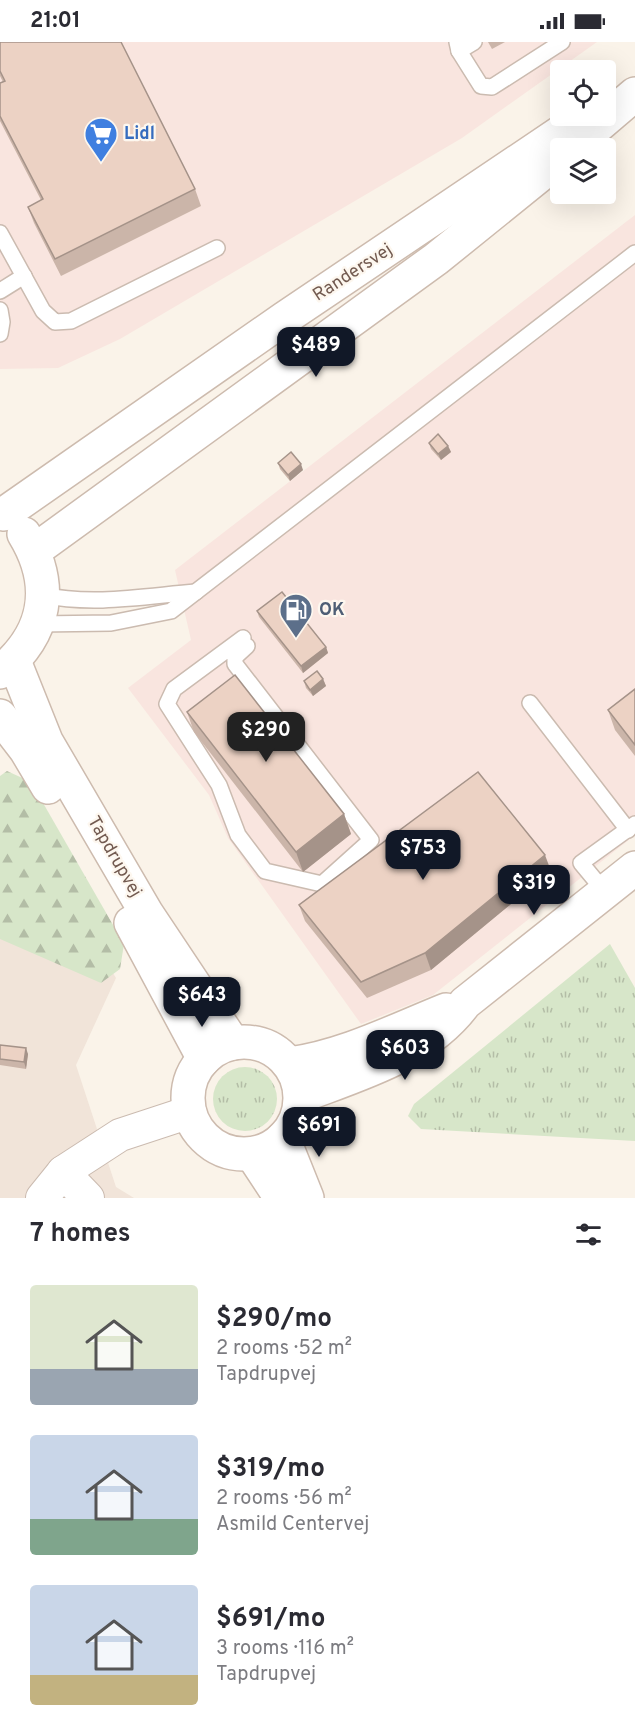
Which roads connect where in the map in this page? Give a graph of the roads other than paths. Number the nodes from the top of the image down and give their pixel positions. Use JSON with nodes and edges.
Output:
{"nodes":[{"id":1,"x":474,"y":42,"type":"edge"},
{"id":2,"x":562,"y":42,"type":"edge"},
{"id":3,"x":458,"y":46,"type":"edge"},
{"id":4,"x":635,"y":81,"type":"edge"},
{"id":5,"x":635,"y":94,"type":"edge"},
{"id":6,"x":616,"y":97,"type":"edge"},
{"id":7,"x":616,"y":104,"type":"edge"},
{"id":8,"x":578,"y":126,"type":"edge"},
{"id":9,"x":550,"y":167,"type":"edge"},
{"id":10,"x":550,"y":182,"type":"edge"},
{"id":11,"x":0,"y":233,"type":"edge"},
{"id":12,"x":456,"y":243,"type":"junction"},
{"id":13,"x":217,"y":248,"type":"dead end"},
{"id":14,"x":635,"y":253,"type":"edge"},
{"id":15,"x":24,"y":276,"type":"junction"},
{"id":16,"x":0,"y":291,"type":"edge"},
{"id":17,"x":0,"y":310,"type":"edge"},
{"id":18,"x":0,"y":334,"type":"edge"},
{"id":19,"x":2,"y":513,"type":"edge"},
{"id":20,"x":34,"y":551,"type":"junction"},
{"id":21,"x":196,"y":592,"type":"junction"},
{"id":22,"x":40,"y":609,"type":"junction"},
{"id":23,"x":245,"y":642,"type":"joint"},
{"id":24,"x":7,"y":667,"type":"edge"},
{"id":25,"x":530,"y":703,"type":"dead end"},
{"id":26,"x":0,"y":716,"type":"edge"},
{"id":27,"x":632,"y":827,"type":"edge"},
{"id":28,"x":635,"y":868,"type":"edge"},
{"id":29,"x":605,"y":892,"type":"junction"},
{"id":30,"x":465,"y":1003,"type":"junction"},
{"id":31,"x":233,"y":1043,"type":"junction"},
{"id":32,"x":204,"y":1059,"type":"junction"},
{"id":33,"x":289,"y":1064,"type":"junction"},
{"id":34,"x":301,"y":1096,"type":"junction"},
{"id":35,"x":190,"y":1112,"type":"junction"},
{"id":36,"x":283,"y":1138,"type":"junction"},
{"id":37,"x":63,"y":1172,"type":"junction"},
{"id":38,"x":267,"y":1182,"type":"edge"},
{"id":39,"x":42,"y":1198,"type":"edge"},
{"id":40,"x":88,"y":1198,"type":"edge"},
{"id":41,"x":307,"y":1198,"type":"edge"}],
"edges":[{"from":1,"to":3,"type":"lane"},
{"from":2,"to":3,"type":"lane"},
{"from":4,"to":6,"type":"street","name":"Randersvej"},
{"from":5,"to":7,"type":"street","name":"Randersvej"},
{"from":8,"to":19,"type":"street","name":"Randersvej"},
{"from":9,"to":12,"type":"street","name":"Randersvej"},
{"from":10,"to":12,"type":"lane"},
{"from":11,"to":15,"type":"lane"},
{"from":12,"to":20,"type":"street","name":"Randersvej"},
{"from":13,"to":15,"type":"lane"},
{"from":14,"to":21,"type":"lane"},
{"from":15,"to":16,"type":"lane"},
{"from":17,"to":18,"type":"lane"},
{"from":19,"to":20,"type":"street"},
{"from":20,"to":22,"type":"street"},
{"from":21,"to":22,"type":"lane"},
{"from":21,"to":22,"type":"lane"},
{"from":22,"to":24,"type":"street"},
{"from":23,"to":23,"type":"lane"},
{"from":24,"to":31,"type":"street","name":"Tapdrupvej"},
{"from":25,"to":27,"type":"lane"},
{"from":26,"to":32,"type":"street","name":"Tapdrupvej"},
{"from":27,"to":29,"type":"lane"},
{"from":28,"to":29,"type":"street"},
{"from":29,"to":30,"type":"street"},
{"from":30,"to":33,"type":"street"},
{"from":30,"to":34,"type":"street"},
{"from":31,"to":32,"type":"street"},
{"from":31,"to":33,"type":"street"},
{"from":32,"to":35,"type":"street"},
{"from":33,"to":34,"type":"street"},
{"from":34,"to":36,"type":"street"},
{"from":35,"to":37,"type":"street"},
{"from":35,"to":38,"type":"street"},
{"from":36,"to":38,"type":"street"},
{"from":36,"to":41,"type":"street"},
{"from":37,"to":39,"type":"street"},
{"from":37,"to":40,"type":"street"}]}
